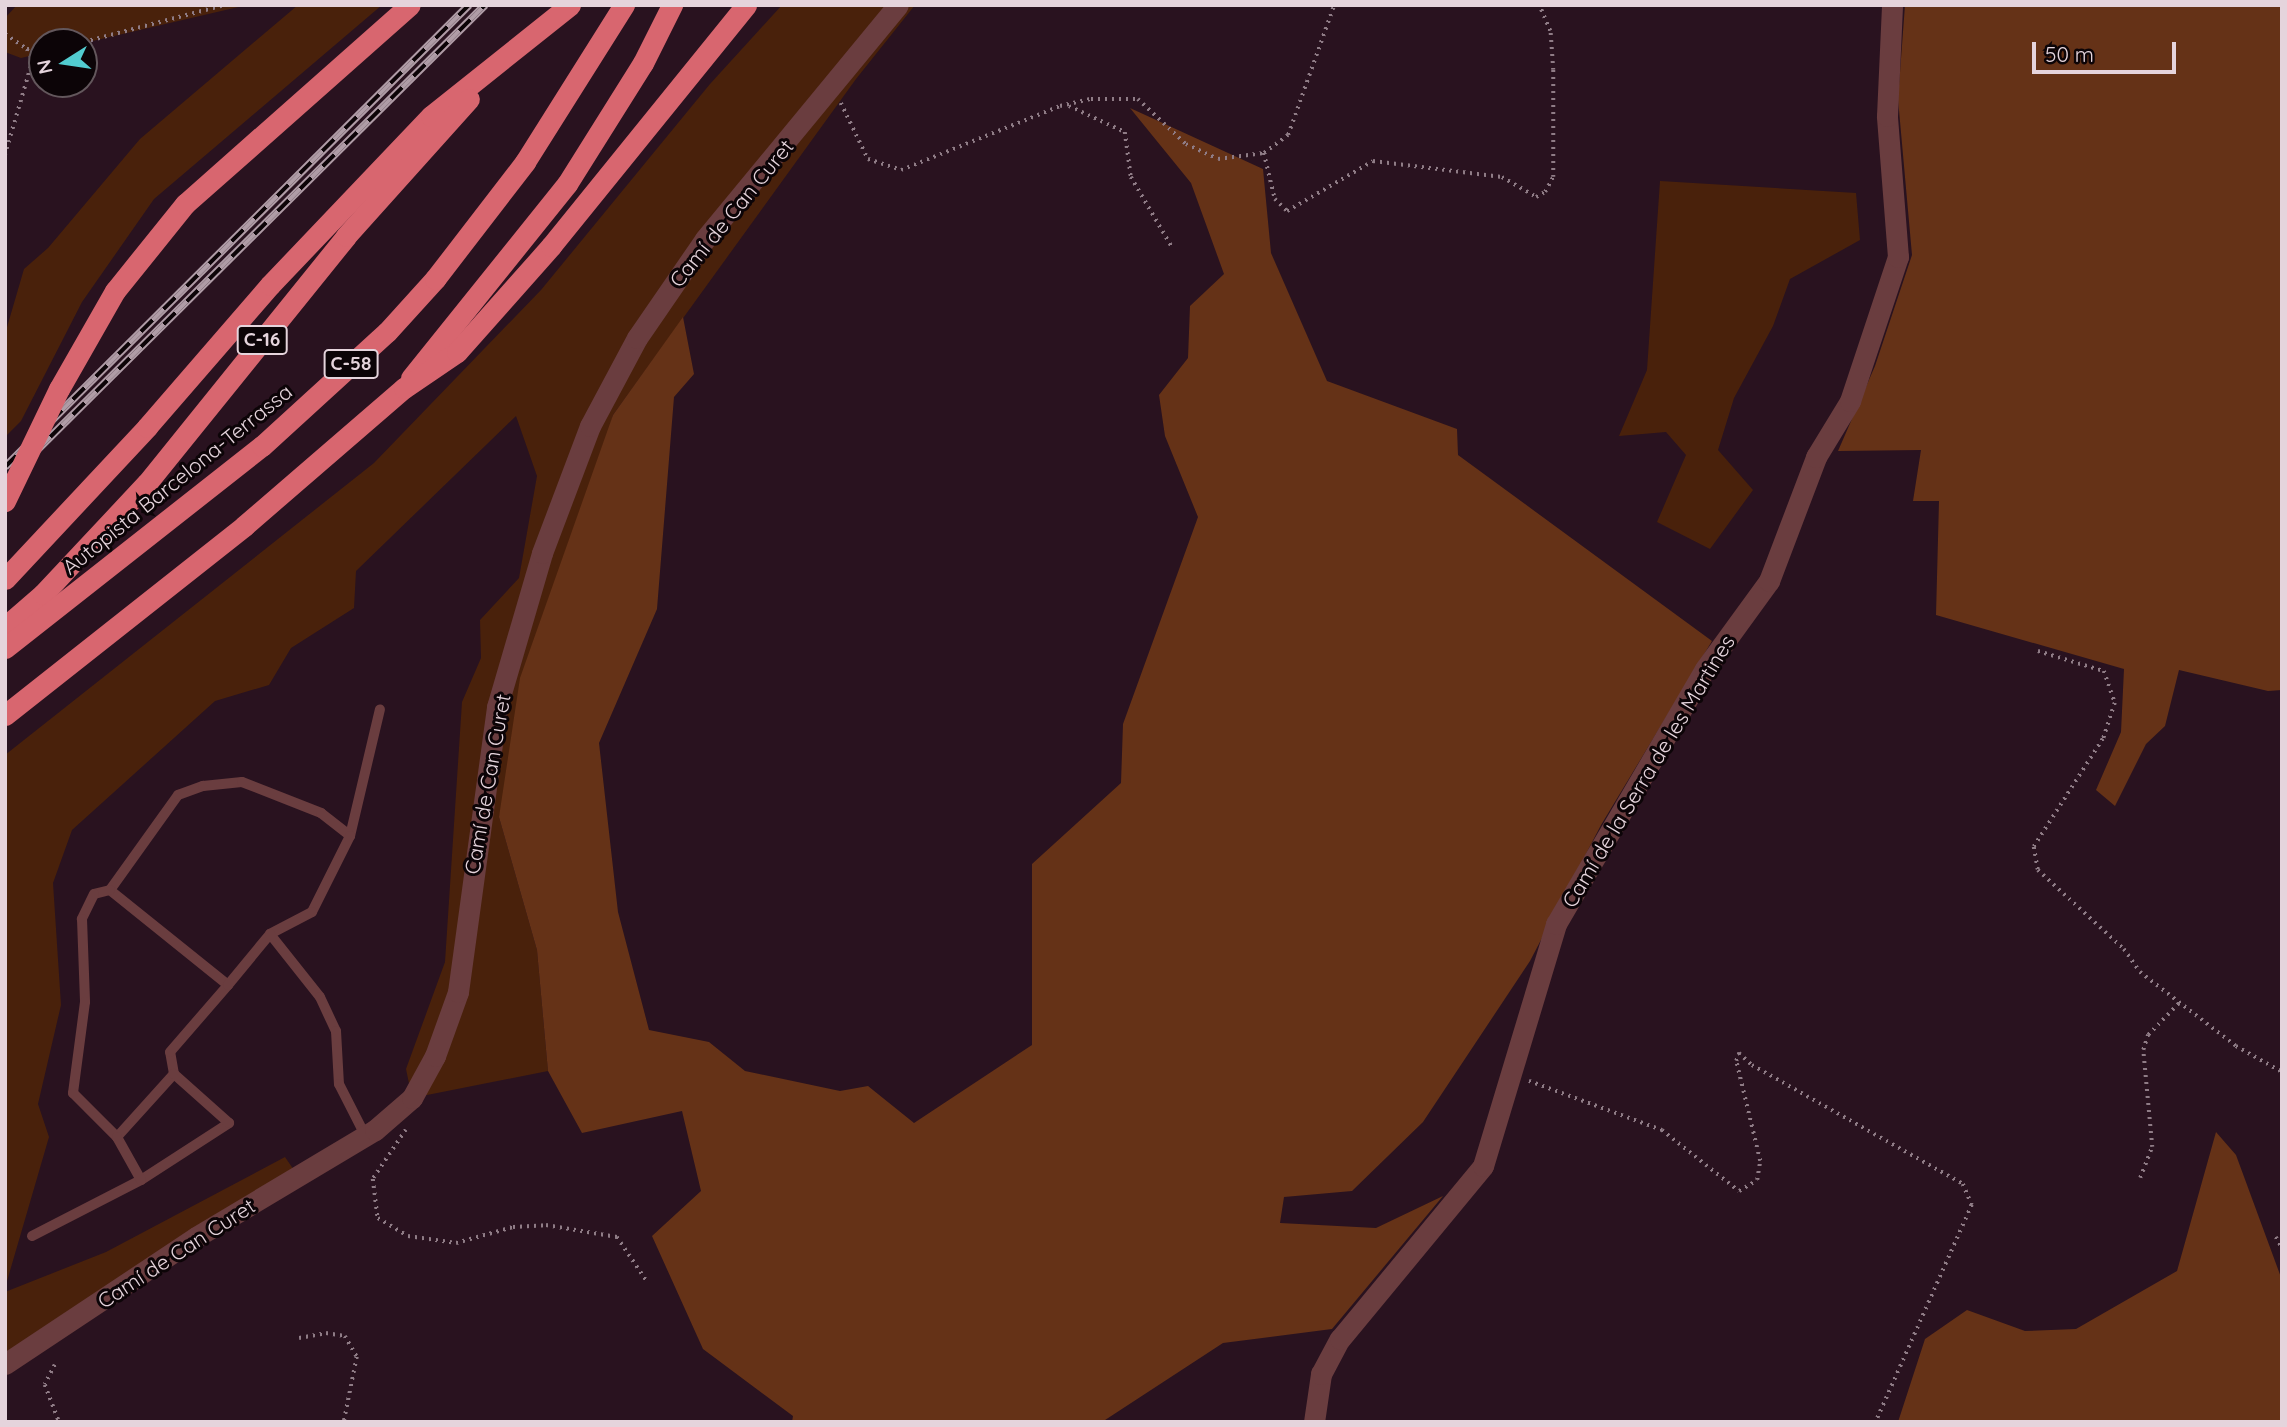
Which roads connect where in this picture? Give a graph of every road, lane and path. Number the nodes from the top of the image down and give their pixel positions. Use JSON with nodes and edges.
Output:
{"nodes":[{"id":1,"x":223,"y":5,"type":"edge"},
{"id":2,"x":410,"y":5,"type":"edge"},
{"id":3,"x":570,"y":5,"type":"edge"},
{"id":4,"x":672,"y":5,"type":"edge"},
{"id":5,"x":746,"y":5,"type":"edge"},
{"id":6,"x":898,"y":5,"type":"edge"},
{"id":7,"x":1334,"y":5,"type":"edge"},
{"id":8,"x":1539,"y":5,"type":"edge"},
{"id":9,"x":1892,"y":5,"type":"edge"},
{"id":10,"x":623,"y":8,"type":"edge"},
{"id":11,"x":5,"y":34,"type":"edge"},
{"id":12,"x":98,"y":38,"type":"edge"},
{"id":13,"x":27,"y":49,"type":"joint"},
{"id":14,"x":516,"y":49,"type":"junction"},
{"id":15,"x":834,"y":88,"type":"junction"},
{"id":16,"x":1067,"y":105,"type":"junction"},
{"id":17,"x":1264,"y":153,"type":"junction"},
{"id":18,"x":5,"y":156,"type":"edge"},
{"id":19,"x":1173,"y":249,"type":"dead end"},
{"id":20,"x":404,"y":388,"type":"junction"},
{"id":21,"x":5,"y":501,"type":"edge"},
{"id":22,"x":5,"y":579,"type":"edge"},
{"id":23,"x":5,"y":627,"type":"edge"},
{"id":24,"x":5,"y":648,"type":"edge"},
{"id":25,"x":2038,"y":651,"type":"dead end"},
{"id":26,"x":380,"y":709,"type":"dead end"},
{"id":27,"x":5,"y":715,"type":"edge"},
{"id":28,"x":350,"y":836,"type":"junction"},
{"id":29,"x":110,"y":890,"type":"junction"},
{"id":30,"x":270,"y":934,"type":"junction"},
{"id":31,"x":228,"y":985,"type":"junction"},
{"id":32,"x":2179,"y":1003,"type":"junction"},
{"id":33,"x":2282,"y":1072,"type":"edge"},
{"id":34,"x":174,"y":1074,"type":"junction"},
{"id":35,"x":1514,"y":1075,"type":"junction"},
{"id":36,"x":401,"y":1107,"type":"junction"},
{"id":37,"x":365,"y":1135,"type":"junction"},
{"id":38,"x":117,"y":1137,"type":"junction"},
{"id":39,"x":2140,"y":1178,"type":"dead end"},
{"id":40,"x":141,"y":1180,"type":"junction"},
{"id":41,"x":32,"y":1236,"type":"dead end"},
{"id":42,"x":2276,"y":1237,"type":"dead end"},
{"id":43,"x":2282,"y":1248,"type":"edge"},
{"id":44,"x":646,"y":1280,"type":"dead end"},
{"id":45,"x":299,"y":1338,"type":"dead end"},
{"id":46,"x":5,"y":1364,"type":"edge"},
{"id":47,"x":55,"y":1365,"type":"dead end"},
{"id":48,"x":59,"y":1422,"type":"edge"},
{"id":49,"x":344,"y":1422,"type":"edge"},
{"id":50,"x":1314,"y":1422,"type":"edge"},
{"id":51,"x":1876,"y":1422,"type":"edge"}],
"edges":[{"from":1,"to":12,"type":"path"},
{"from":2,"to":21,"type":"highway","bridge":true},
{"from":3,"to":14,"type":"highway","number":"C-16"},
{"from":4,"to":20,"type":"highway","number":"C-58"},
{"from":5,"to":20,"type":"highway"},
{"from":6,"to":15,"type":"street","name":"Camí de Can Curet"},
{"from":7,"to":17,"type":"path"},
{"from":8,"to":17,"type":"path"},
{"from":9,"to":35,"type":"street","name":"Camí de la Serra de les Martines"},
{"from":10,"to":24,"type":"highway","name":"Autopista Barcelona-Terrassa","number":"C-58"},
{"from":11,"to":13,"type":"path"},
{"from":13,"to":18,"type":"path"},
{"from":14,"to":22,"type":"highway"},
{"from":14,"to":23,"type":"highway","number":"C-16"},
{"from":15,"to":16,"type":"path"},
{"from":15,"to":36,"type":"street","name":"Camí de Can Curet"},
{"from":16,"to":17,"type":"path"},
{"from":16,"to":19,"type":"path"},
{"from":20,"to":27,"type":"highway"},
{"from":25,"to":32,"type":"path"},
{"from":26,"to":28,"type":"lane"},
{"from":28,"to":29,"type":"lane"},
{"from":28,"to":30,"type":"lane"},
{"from":29,"to":31,"type":"lane"},
{"from":29,"to":38,"type":"lane"},
{"from":30,"to":31,"type":"lane"},
{"from":30,"to":37,"type":"lane"},
{"from":31,"to":34,"type":"lane"},
{"from":32,"to":33,"type":"path"},
{"from":32,"to":39,"type":"path"},
{"from":34,"to":38,"type":"lane"},
{"from":34,"to":40,"type":"lane"},
{"from":35,"to":50,"type":"street","name":"Camí de la Serra de les Martines"},
{"from":35,"to":51,"type":"path"},
{"from":36,"to":37,"type":"street","name":"Camí de Can Curet"},
{"from":36,"to":44,"type":"path"},
{"from":37,"to":46,"type":"street","name":"Camí de Can Curet"},
{"from":38,"to":40,"type":"lane"},
{"from":40,"to":41,"type":"lane"},
{"from":42,"to":43,"type":"path"},
{"from":45,"to":49,"type":"path"},
{"from":47,"to":48,"type":"path"}]}
